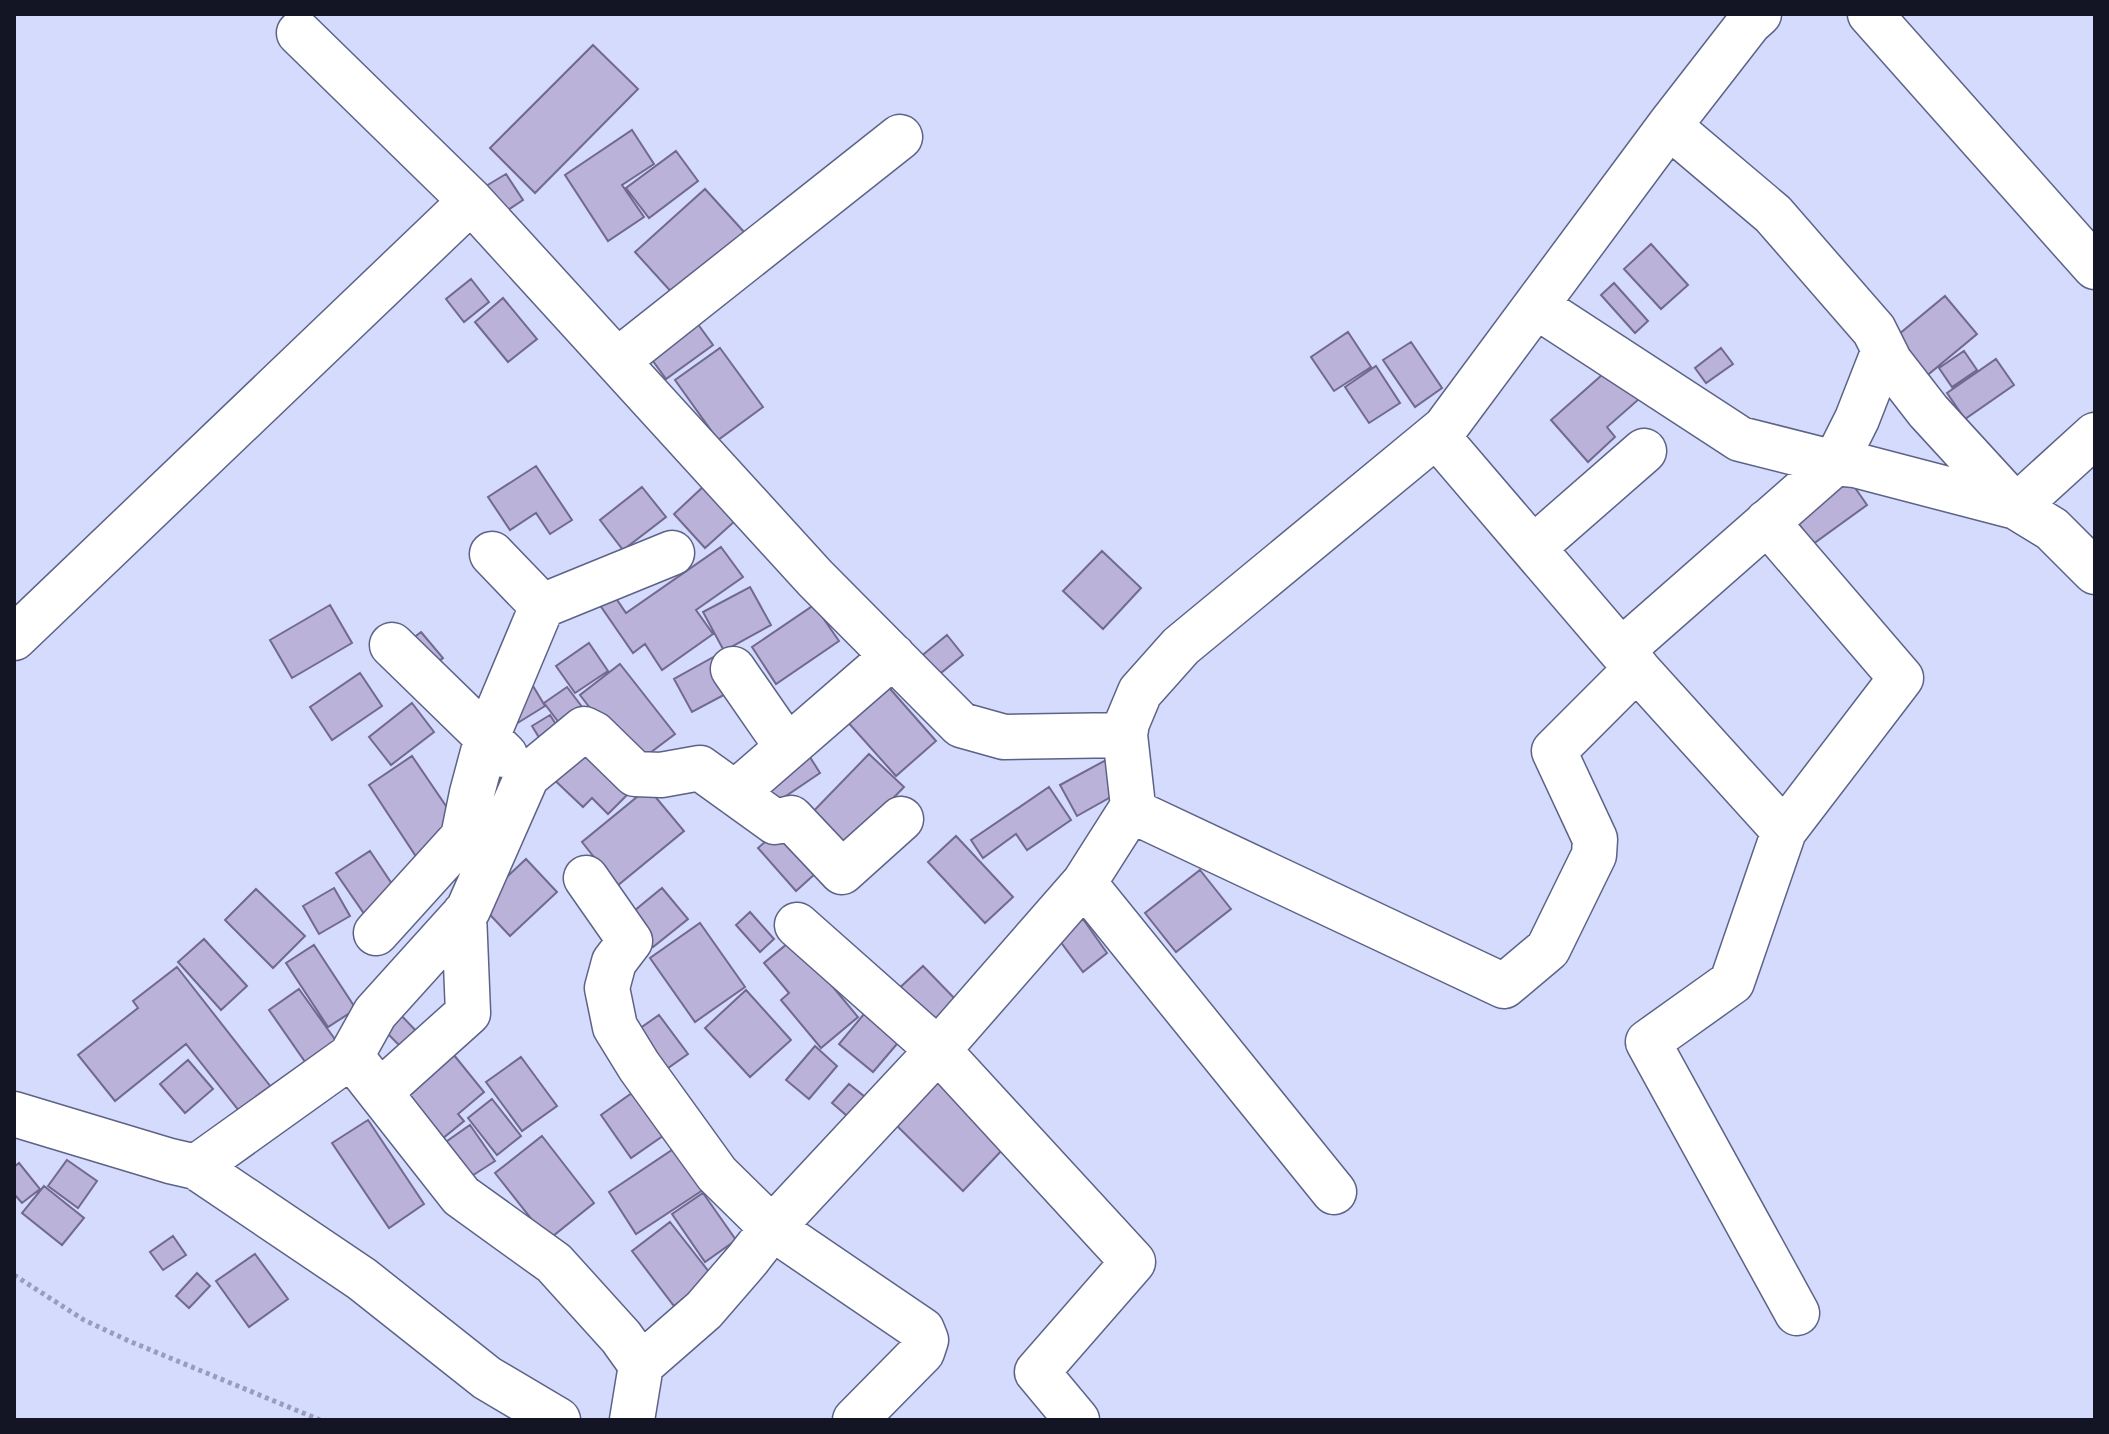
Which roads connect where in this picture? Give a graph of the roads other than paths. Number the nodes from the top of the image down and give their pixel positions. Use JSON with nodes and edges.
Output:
{"nodes":[{"id":1,"x":1759,"y":14,"type":"edge"},
{"id":2,"x":1870,"y":14,"type":"edge"},
{"id":3,"x":299,"y":33,"type":"dead end"},
{"id":4,"x":1669,"y":126,"type":"junction"},
{"id":5,"x":900,"y":137,"type":"dead end"},
{"id":6,"x":471,"y":201,"type":"junction"},
{"id":7,"x":2095,"y":267,"type":"edge"},
{"id":8,"x":1536,"y":306,"type":"junction"},
{"id":9,"x":1884,"y":350,"type":"junction"},
{"id":10,"x":617,"y":361,"type":"junction"},
{"id":11,"x":2095,"y":435,"type":"edge"},
{"id":12,"x":1437,"y":436,"type":"junction"},
{"id":13,"x":1644,"y":451,"type":"dead end"},
{"id":14,"x":1835,"y":463,"type":"junction"},
{"id":15,"x":2016,"y":507,"type":"junction"},
{"id":16,"x":1767,"y":522,"type":"junction"},
{"id":17,"x":1533,"y":548,"type":"junction"},
{"id":18,"x":672,"y":553,"type":"dead end"},
{"id":19,"x":492,"y":554,"type":"dead end"},
{"id":20,"x":2095,"y":572,"type":"edge"},
{"id":21,"x":542,"y":606,"type":"junction"},
{"id":22,"x":14,"y":638,"type":"edge"},
{"id":23,"x":392,"y":645,"type":"dead end"},
{"id":24,"x":893,"y":656,"type":"junction"},
{"id":25,"x":1629,"y":659,"type":"junction"},
{"id":26,"x":733,"y":669,"type":"dead end"},
{"id":27,"x":1125,"y":735,"type":"junction"},
{"id":28,"x":487,"y":737,"type":"junction"},
{"id":29,"x":787,"y":747,"type":"junction"},
{"id":30,"x":527,"y":776,"type":"junction"},
{"id":31,"x":735,"y":793,"type":"junction"},
{"id":32,"x":1130,"y":810,"type":"junction"},
{"id":33,"x":901,"y":819,"type":"dead end"},
{"id":34,"x":1784,"y":831,"type":"junction"},
{"id":35,"x":586,"y":878,"type":"dead end"},
{"id":36,"x":1084,"y":883,"type":"junction"},
{"id":37,"x":464,"y":914,"type":"junction"},
{"id":38,"x":797,"y":925,"type":"dead end"},
{"id":39,"x":376,"y":933,"type":"dead end"},
{"id":40,"x":938,"y":1050,"type":"junction"},
{"id":41,"x":351,"y":1056,"type":"junction"},
{"id":42,"x":380,"y":1092,"type":"junction"},
{"id":43,"x":14,"y":1114,"type":"edge"},
{"id":44,"x":196,"y":1167,"type":"junction"},
{"id":45,"x":1334,"y":1192,"type":"dead end"},
{"id":46,"x":772,"y":1228,"type":"junction"},
{"id":47,"x":1797,"y":1313,"type":"dead end"},
{"id":48,"x":641,"y":1365,"type":"junction"},
{"id":49,"x":558,"y":1420,"type":"edge"},
{"id":50,"x":632,"y":1420,"type":"edge"},
{"id":51,"x":855,"y":1420,"type":"edge"},
{"id":52,"x":1077,"y":1420,"type":"edge"}],
"edges":[{"from":1,"to":4,"type":"street"},
{"from":2,"to":7,"type":"street"},
{"from":3,"to":6,"type":"street"},
{"from":4,"to":8,"type":"street"},
{"from":4,"to":9,"type":"street"},
{"from":5,"to":10,"type":"street"},
{"from":6,"to":10,"type":"street"},
{"from":6,"to":22,"type":"street"},
{"from":8,"to":12,"type":"street"},
{"from":8,"to":14,"type":"street"},
{"from":9,"to":14,"type":"street"},
{"from":9,"to":15,"type":"street"},
{"from":10,"to":24,"type":"street"},
{"from":11,"to":15,"type":"street"},
{"from":12,"to":17,"type":"street"},
{"from":12,"to":27,"type":"street"},
{"from":13,"to":17,"type":"street"},
{"from":14,"to":15,"type":"street"},
{"from":14,"to":16,"type":"street"},
{"from":15,"to":20,"type":"street"},
{"from":16,"to":25,"type":"street"},
{"from":16,"to":34,"type":"street"},
{"from":17,"to":25,"type":"street"},
{"from":18,"to":21,"type":"street"},
{"from":19,"to":21,"type":"street"},
{"from":21,"to":28,"type":"street"},
{"from":23,"to":28,"type":"street"},
{"from":24,"to":27,"type":"street"},
{"from":24,"to":29,"type":"street"},
{"from":25,"to":32,"type":"street"},
{"from":25,"to":34,"type":"street"},
{"from":26,"to":29,"type":"street"},
{"from":27,"to":32,"type":"street"},
{"from":28,"to":30,"type":"street"},
{"from":28,"to":39,"type":"street"},
{"from":29,"to":31,"type":"street"},
{"from":30,"to":31,"type":"street"},
{"from":30,"to":37,"type":"street"},
{"from":31,"to":33,"type":"street"},
{"from":32,"to":36,"type":"street"},
{"from":34,"to":47,"type":"street"},
{"from":35,"to":46,"type":"street"},
{"from":36,"to":40,"type":"street"},
{"from":36,"to":45,"type":"street"},
{"from":37,"to":41,"type":"street"},
{"from":37,"to":42,"type":"street"},
{"from":38,"to":40,"type":"street"},
{"from":40,"to":46,"type":"street"},
{"from":40,"to":52,"type":"street"},
{"from":41,"to":42,"type":"street"},
{"from":41,"to":44,"type":"street"},
{"from":42,"to":48,"type":"street"},
{"from":43,"to":44,"type":"street"},
{"from":44,"to":49,"type":"street"},
{"from":46,"to":48,"type":"street"},
{"from":46,"to":51,"type":"street"},
{"from":48,"to":50,"type":"street"}]}
